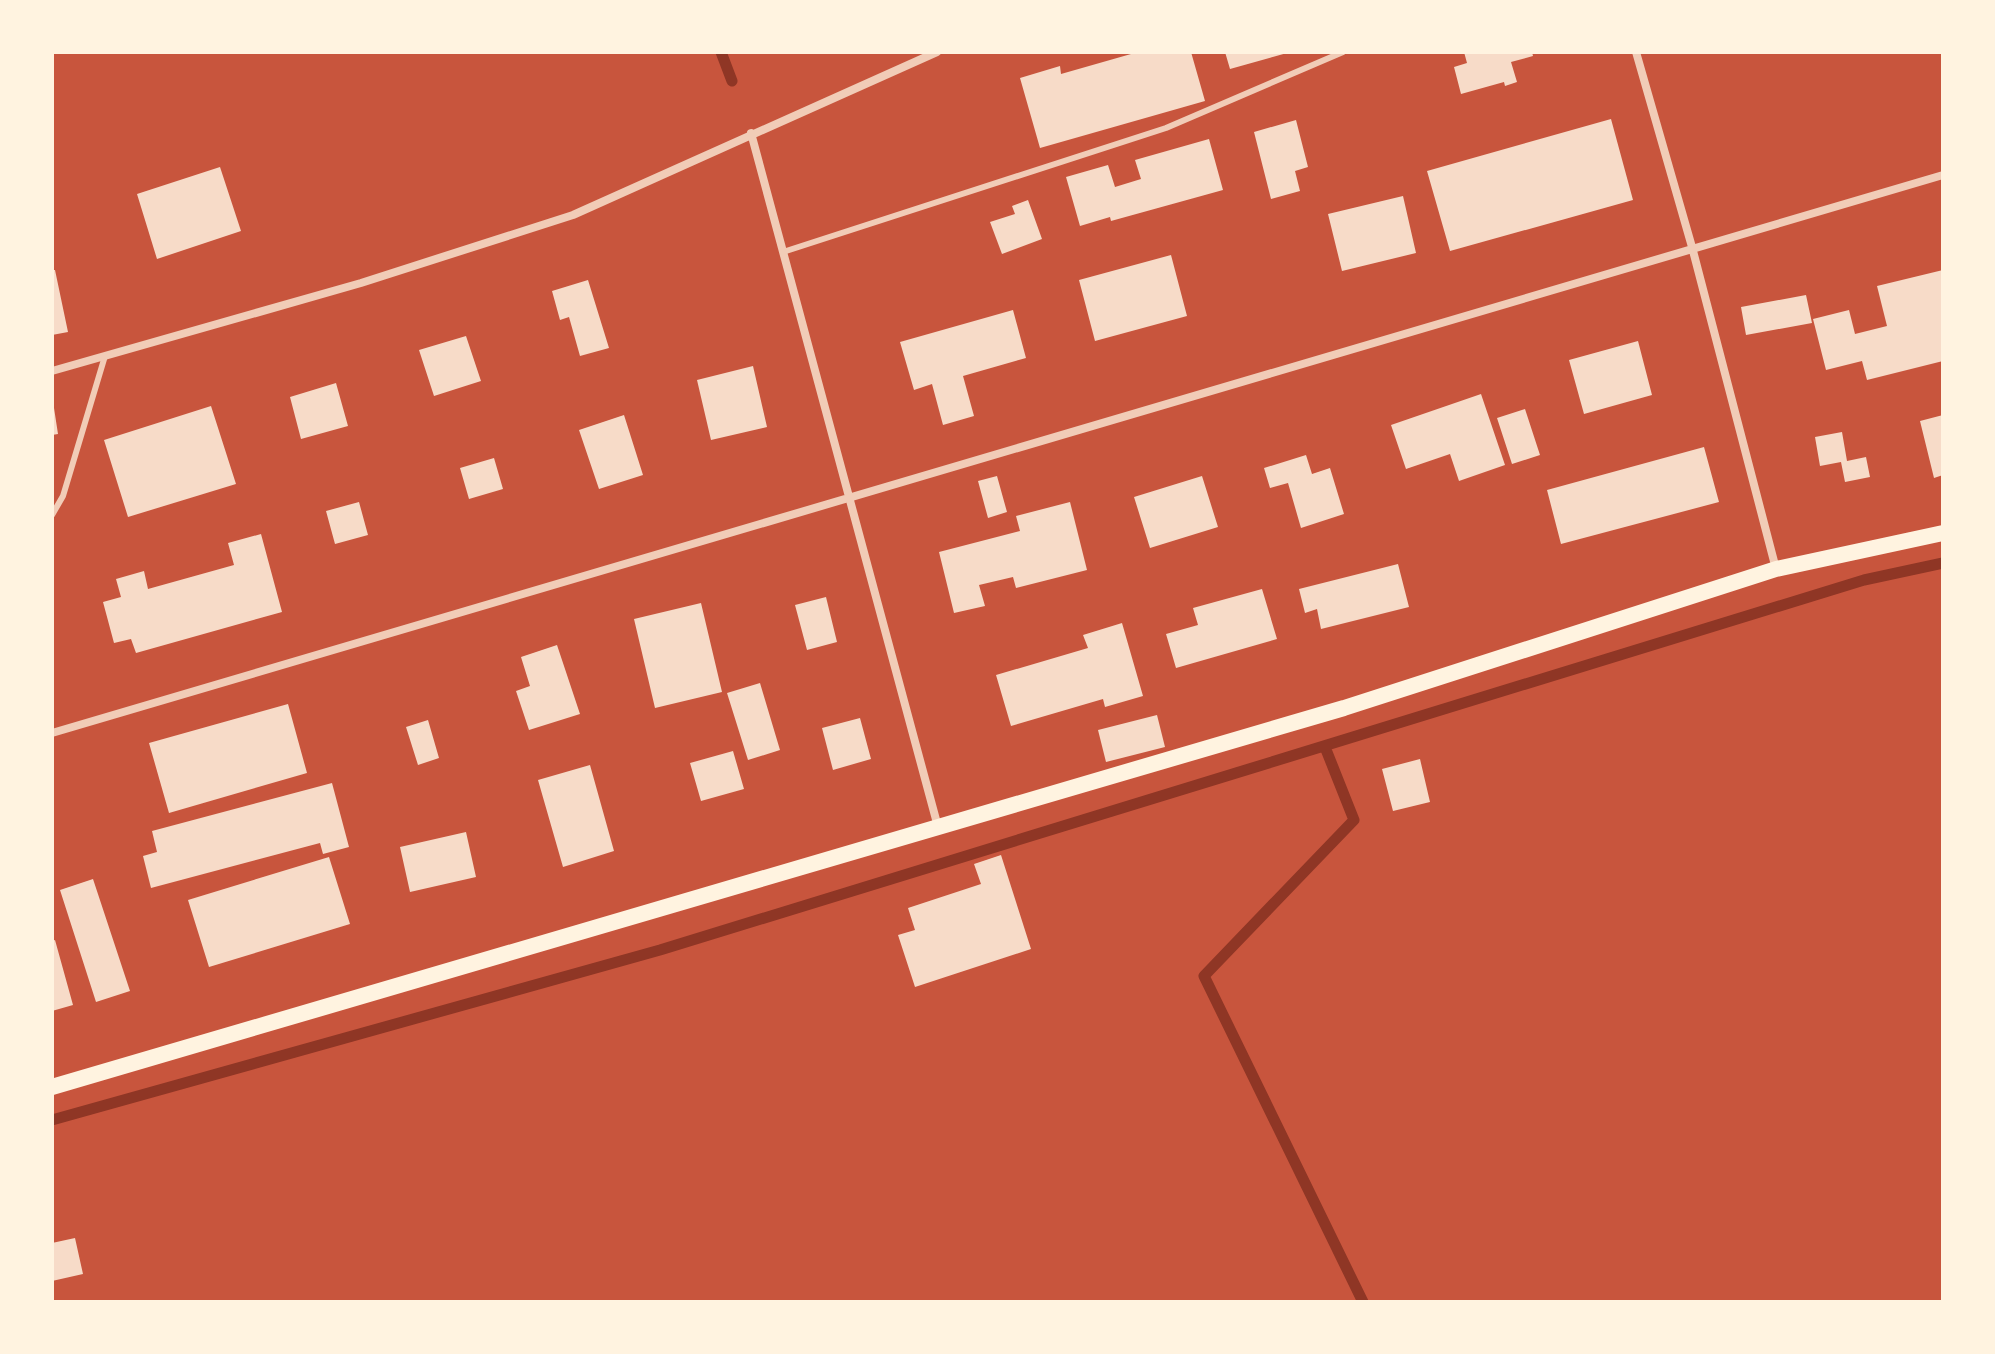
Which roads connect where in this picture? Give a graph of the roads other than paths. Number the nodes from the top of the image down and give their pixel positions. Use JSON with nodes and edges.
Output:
{"nodes":[{"id":1,"x":937,"y":52,"type":"edge"},
{"id":2,"x":1343,"y":52,"type":"edge"},
{"id":3,"x":1636,"y":52,"type":"edge"},
{"id":4,"x":751,"y":133,"type":"junction"},
{"id":5,"x":1943,"y":175,"type":"edge"},
{"id":6,"x":1692,"y":247,"type":"junction"},
{"id":7,"x":783,"y":252,"type":"junction"},
{"id":8,"x":105,"y":356,"type":"junction"},
{"id":9,"x":52,"y":371,"type":"edge"},
{"id":10,"x":849,"y":498,"type":"junction"},
{"id":11,"x":52,"y":515,"type":"edge"},
{"id":12,"x":1943,"y":533,"type":"edge"},
{"id":13,"x":1776,"y":569,"type":"junction"},
{"id":14,"x":52,"y":733,"type":"edge"},
{"id":15,"x":938,"y":827,"type":"junction"},
{"id":16,"x":52,"y":1087,"type":"edge"}],
"edges":[{"from":1,"to":4,"type":"street"},
{"from":2,"to":7,"type":"lane"},
{"from":3,"to":6,"type":"street"},
{"from":4,"to":7,"type":"street"},
{"from":4,"to":8,"type":"street"},
{"from":5,"to":6,"type":"street"},
{"from":6,"to":10,"type":"street"},
{"from":6,"to":13,"type":"street"},
{"from":7,"to":10,"type":"street"},
{"from":8,"to":9,"type":"street"},
{"from":8,"to":11,"type":"lane"},
{"from":10,"to":14,"type":"street"},
{"from":10,"to":15,"type":"street"},
{"from":12,"to":13,"type":"main road"},
{"from":13,"to":15,"type":"main road"},
{"from":15,"to":16,"type":"main road"}]}
